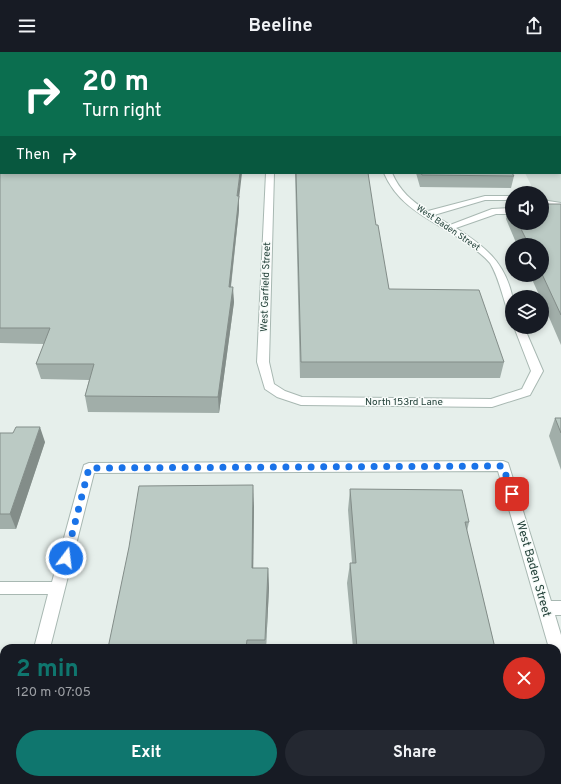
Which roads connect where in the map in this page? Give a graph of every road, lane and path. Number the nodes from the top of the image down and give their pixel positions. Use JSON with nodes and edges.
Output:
{"nodes":[{"id":1,"x":270,"y":174,"type":"edge"},
{"id":2,"x":388,"y":174,"type":"edge"},
{"id":3,"x":505,"y":198,"type":"edge"},
{"id":4,"x":475,"y":200,"type":"junction"},
{"id":5,"x":505,"y":211,"type":"edge"},
{"id":6,"x":491,"y":212,"type":"junction"},
{"id":7,"x":428,"y":214,"type":"junction"},
{"id":8,"x":449,"y":228,"type":"junction"},
{"id":9,"x":505,"y":291,"type":"edge"},
{"id":10,"x":522,"y":334,"type":"edge"},
{"id":11,"x":281,"y":394,"type":"joint"},
{"id":12,"x":0,"y":588,"type":"edge"},
{"id":13,"x":58,"y":588,"type":"junction"},
{"id":14,"x":545,"y":608,"type":"junction"},
{"id":15,"x":561,"y":608,"type":"edge"},
{"id":16,"x":43,"y":644,"type":"edge"},
{"id":17,"x":556,"y":644,"type":"edge"}],
"edges":[{"from":1,"to":11,"type":"street","name":"West Garfield Street"},
{"from":2,"to":7,"type":"street","name":"West Baden Street"},
{"from":3,"to":4,"type":"street"},
{"from":4,"to":6,"type":"street"},
{"from":4,"to":7,"type":"street"},
{"from":5,"to":6,"type":"street"},
{"from":6,"to":8,"type":"street"},
{"from":7,"to":8,"type":"street","name":"West Baden Street"},
{"from":8,"to":9,"type":"street","name":"West Baden Street"},
{"from":10,"to":11,"type":"street","name":"North 153rd Lane"},
{"from":12,"to":13,"type":"street"},
{"from":13,"to":14,"type":"street","name":"West Baden Street"},
{"from":13,"to":16,"type":"street"},
{"from":14,"to":15,"type":"street"},
{"from":14,"to":17,"type":"street","name":"West Baden Street"}]}
